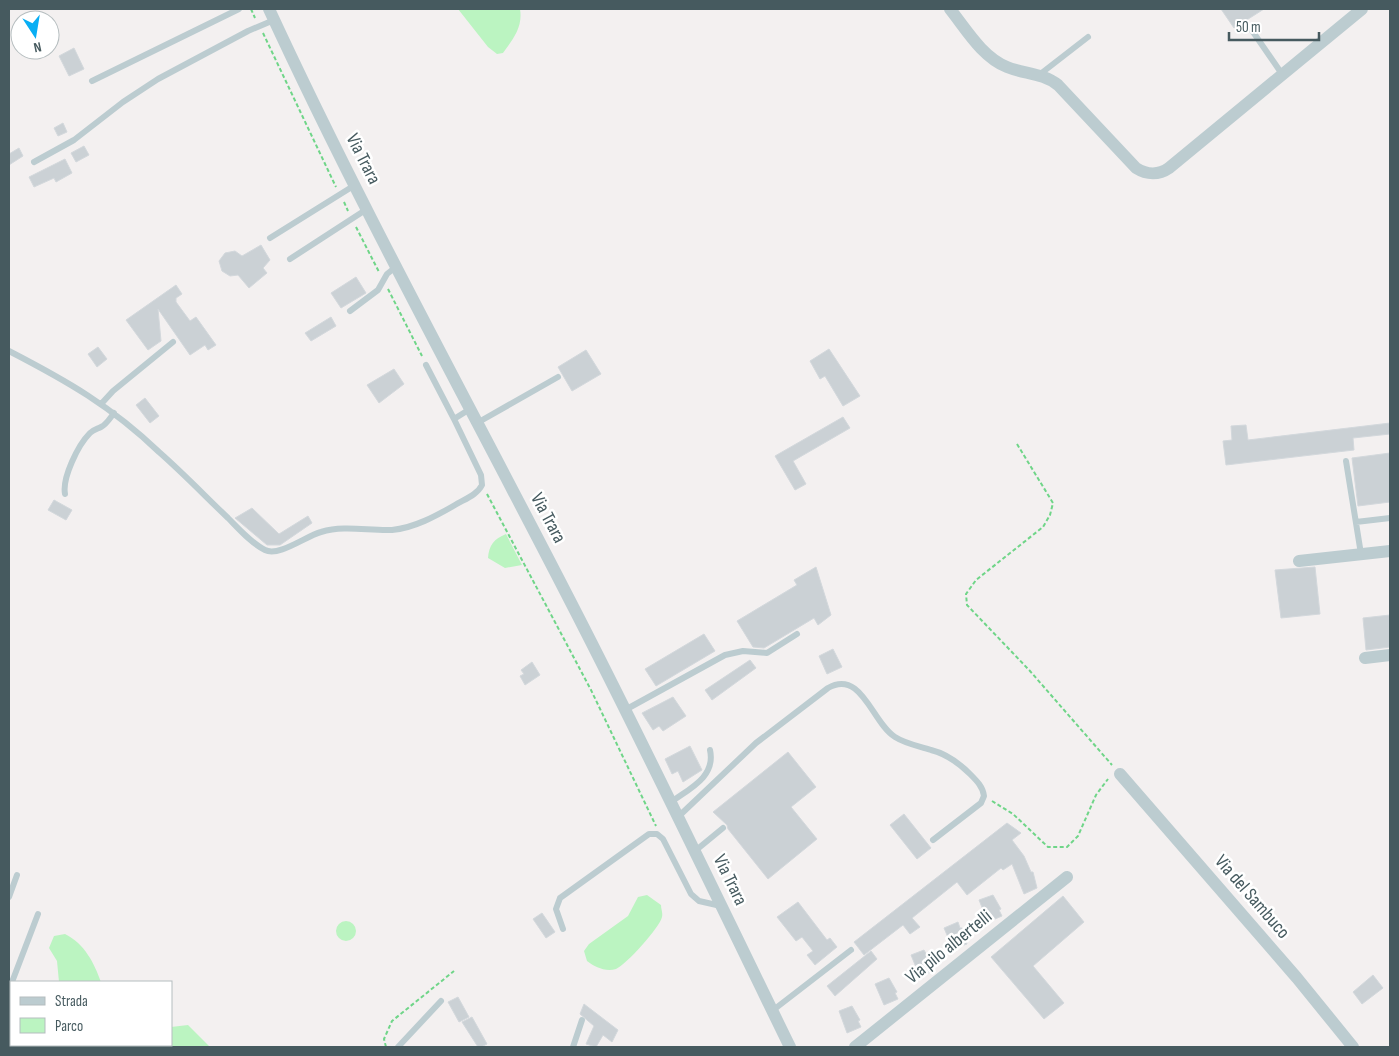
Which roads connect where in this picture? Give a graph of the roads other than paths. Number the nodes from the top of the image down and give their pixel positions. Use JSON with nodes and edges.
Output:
{"nodes":[{"id":1,"x":239,"y":9,"type":"edge"},
{"id":2,"x":950,"y":9,"type":"edge"},
{"id":3,"x":1362,"y":9,"type":"edge"},
{"id":4,"x":272,"y":14,"type":"edge"},
{"id":5,"x":1251,"y":29,"type":"dead end"},
{"id":6,"x":1088,"y":36,"type":"dead end"},
{"id":7,"x":1282,"y":74,"type":"junction"},
{"id":8,"x":1039,"y":75,"type":"junction"},
{"id":9,"x":92,"y":80,"type":"dead end"},
{"id":10,"x":34,"y":162,"type":"dead end"},
{"id":11,"x":355,"y":185,"type":"junction"},
{"id":12,"x":367,"y":209,"type":"junction"},
{"id":13,"x":270,"y":238,"type":"dead end"},
{"id":14,"x":290,"y":259,"type":"dead end"},
{"id":15,"x":396,"y":266,"type":"junction"},
{"id":16,"x":350,"y":311,"type":"dead end"},
{"id":17,"x":172,"y":342,"type":"dead end"},
{"id":18,"x":9,"y":351,"type":"edge"},
{"id":19,"x":426,"y":365,"type":"dead end"},
{"id":20,"x":558,"y":377,"type":"dead end"},
{"id":21,"x":102,"y":403,"type":"junction"},
{"id":22,"x":470,"y":410,"type":"junction"},
{"id":23,"x":114,"y":413,"type":"junction"},
{"id":24,"x":454,"y":419,"type":"junction"},
{"id":25,"x":477,"y":423,"type":"junction"},
{"id":26,"x":1346,"y":461,"type":"dead end"},
{"id":27,"x":65,"y":494,"type":"dead end"},
{"id":28,"x":1390,"y":518,"type":"edge"},
{"id":29,"x":1356,"y":522,"type":"junction"},
{"id":30,"x":1390,"y":551,"type":"edge"},
{"id":31,"x":1361,"y":554,"type":"junction"},
{"id":32,"x":1299,"y":561,"type":"dead end"},
{"id":33,"x":797,"y":634,"type":"dead end"},
{"id":34,"x":1390,"y":655,"type":"edge"},
{"id":35,"x":1364,"y":658,"type":"dead end"},
{"id":36,"x":625,"y":710,"type":"junction"},
{"id":37,"x":710,"y":750,"type":"dead end"},
{"id":38,"x":1120,"y":774,"type":"road end"},
{"id":39,"x":671,"y":802,"type":"junction"},
{"id":40,"x":678,"y":817,"type":"junction"},
{"id":41,"x":724,"y":828,"type":"dead end"},
{"id":42,"x":933,"y":840,"type":"dead end"},
{"id":43,"x":695,"y":851,"type":"junction"},
{"id":44,"x":16,"y":875,"type":"dead end"},
{"id":45,"x":1067,"y":877,"type":"dead end"},
{"id":46,"x":9,"y":897,"type":"edge"},
{"id":47,"x":722,"y":907,"type":"junction"},
{"id":48,"x":38,"y":914,"type":"dead end"},
{"id":49,"x":563,"y":929,"type":"dead end"},
{"id":50,"x":851,"y":950,"type":"dead end"},
{"id":51,"x":13,"y":981,"type":"edge"},
{"id":52,"x":442,"y":1001,"type":"dead end"},
{"id":53,"x":772,"y":1011,"type":"junction"},
{"id":54,"x":582,"y":1020,"type":"dead end"},
{"id":55,"x":398,"y":1047,"type":"edge"},
{"id":56,"x":573,"y":1047,"type":"edge"},
{"id":57,"x":790,"y":1047,"type":"edge"},
{"id":58,"x":855,"y":1047,"type":"edge"},
{"id":59,"x":1353,"y":1047,"type":"edge"}],
"edges":[{"from":1,"to":9,"type":"lane"},
{"from":2,"to":8,"type":"street"},
{"from":3,"to":7,"type":"street"},
{"from":4,"to":10,"type":"lane"},
{"from":4,"to":11,"type":"street","name":"Via Trara"},
{"from":5,"to":7,"type":"lane"},
{"from":6,"to":8,"type":"lane"},
{"from":7,"to":8,"type":"street"},
{"from":11,"to":12,"type":"street","name":"Via Trara"},
{"from":11,"to":13,"type":"lane"},
{"from":12,"to":14,"type":"lane"},
{"from":12,"to":15,"type":"street","name":"Via Trara"},
{"from":15,"to":16,"type":"lane"},
{"from":15,"to":22,"type":"street","name":"Via Trara"},
{"from":17,"to":21,"type":"lane"},
{"from":18,"to":21,"type":"lane"},
{"from":19,"to":24,"type":"lane"},
{"from":20,"to":25,"type":"lane"},
{"from":21,"to":23,"type":"lane"},
{"from":22,"to":24,"type":"lane"},
{"from":22,"to":25,"type":"street","name":"Via Trara"},
{"from":23,"to":24,"type":"lane"},
{"from":23,"to":27,"type":"lane"},
{"from":25,"to":36,"type":"street","name":"Via Trara"},
{"from":26,"to":29,"type":"lane"},
{"from":28,"to":29,"type":"lane"},
{"from":29,"to":31,"type":"lane"},
{"from":30,"to":31,"type":"street"},
{"from":31,"to":32,"type":"street"},
{"from":33,"to":36,"type":"lane"},
{"from":34,"to":35,"type":"street"},
{"from":36,"to":39,"type":"street","name":"Via Trara"},
{"from":37,"to":39,"type":"lane"},
{"from":38,"to":59,"type":"street","name":"Via del Sambuco"},
{"from":39,"to":40,"type":"street","name":"Via Trara"},
{"from":40,"to":42,"type":"lane"},
{"from":40,"to":43,"type":"street","name":"Via Trara"},
{"from":41,"to":43,"type":"lane"},
{"from":43,"to":47,"type":"street","name":"Via Trara"},
{"from":44,"to":46,"type":"lane"},
{"from":45,"to":58,"type":"street","name":"Via pilo albertelli"},
{"from":47,"to":49,"type":"lane"},
{"from":47,"to":53,"type":"street","name":"Via Trara"},
{"from":48,"to":51,"type":"lane"},
{"from":50,"to":53,"type":"lane"},
{"from":52,"to":55,"type":"lane"},
{"from":53,"to":57,"type":"street","name":"Via Trara"},
{"from":54,"to":56,"type":"lane"}]}
